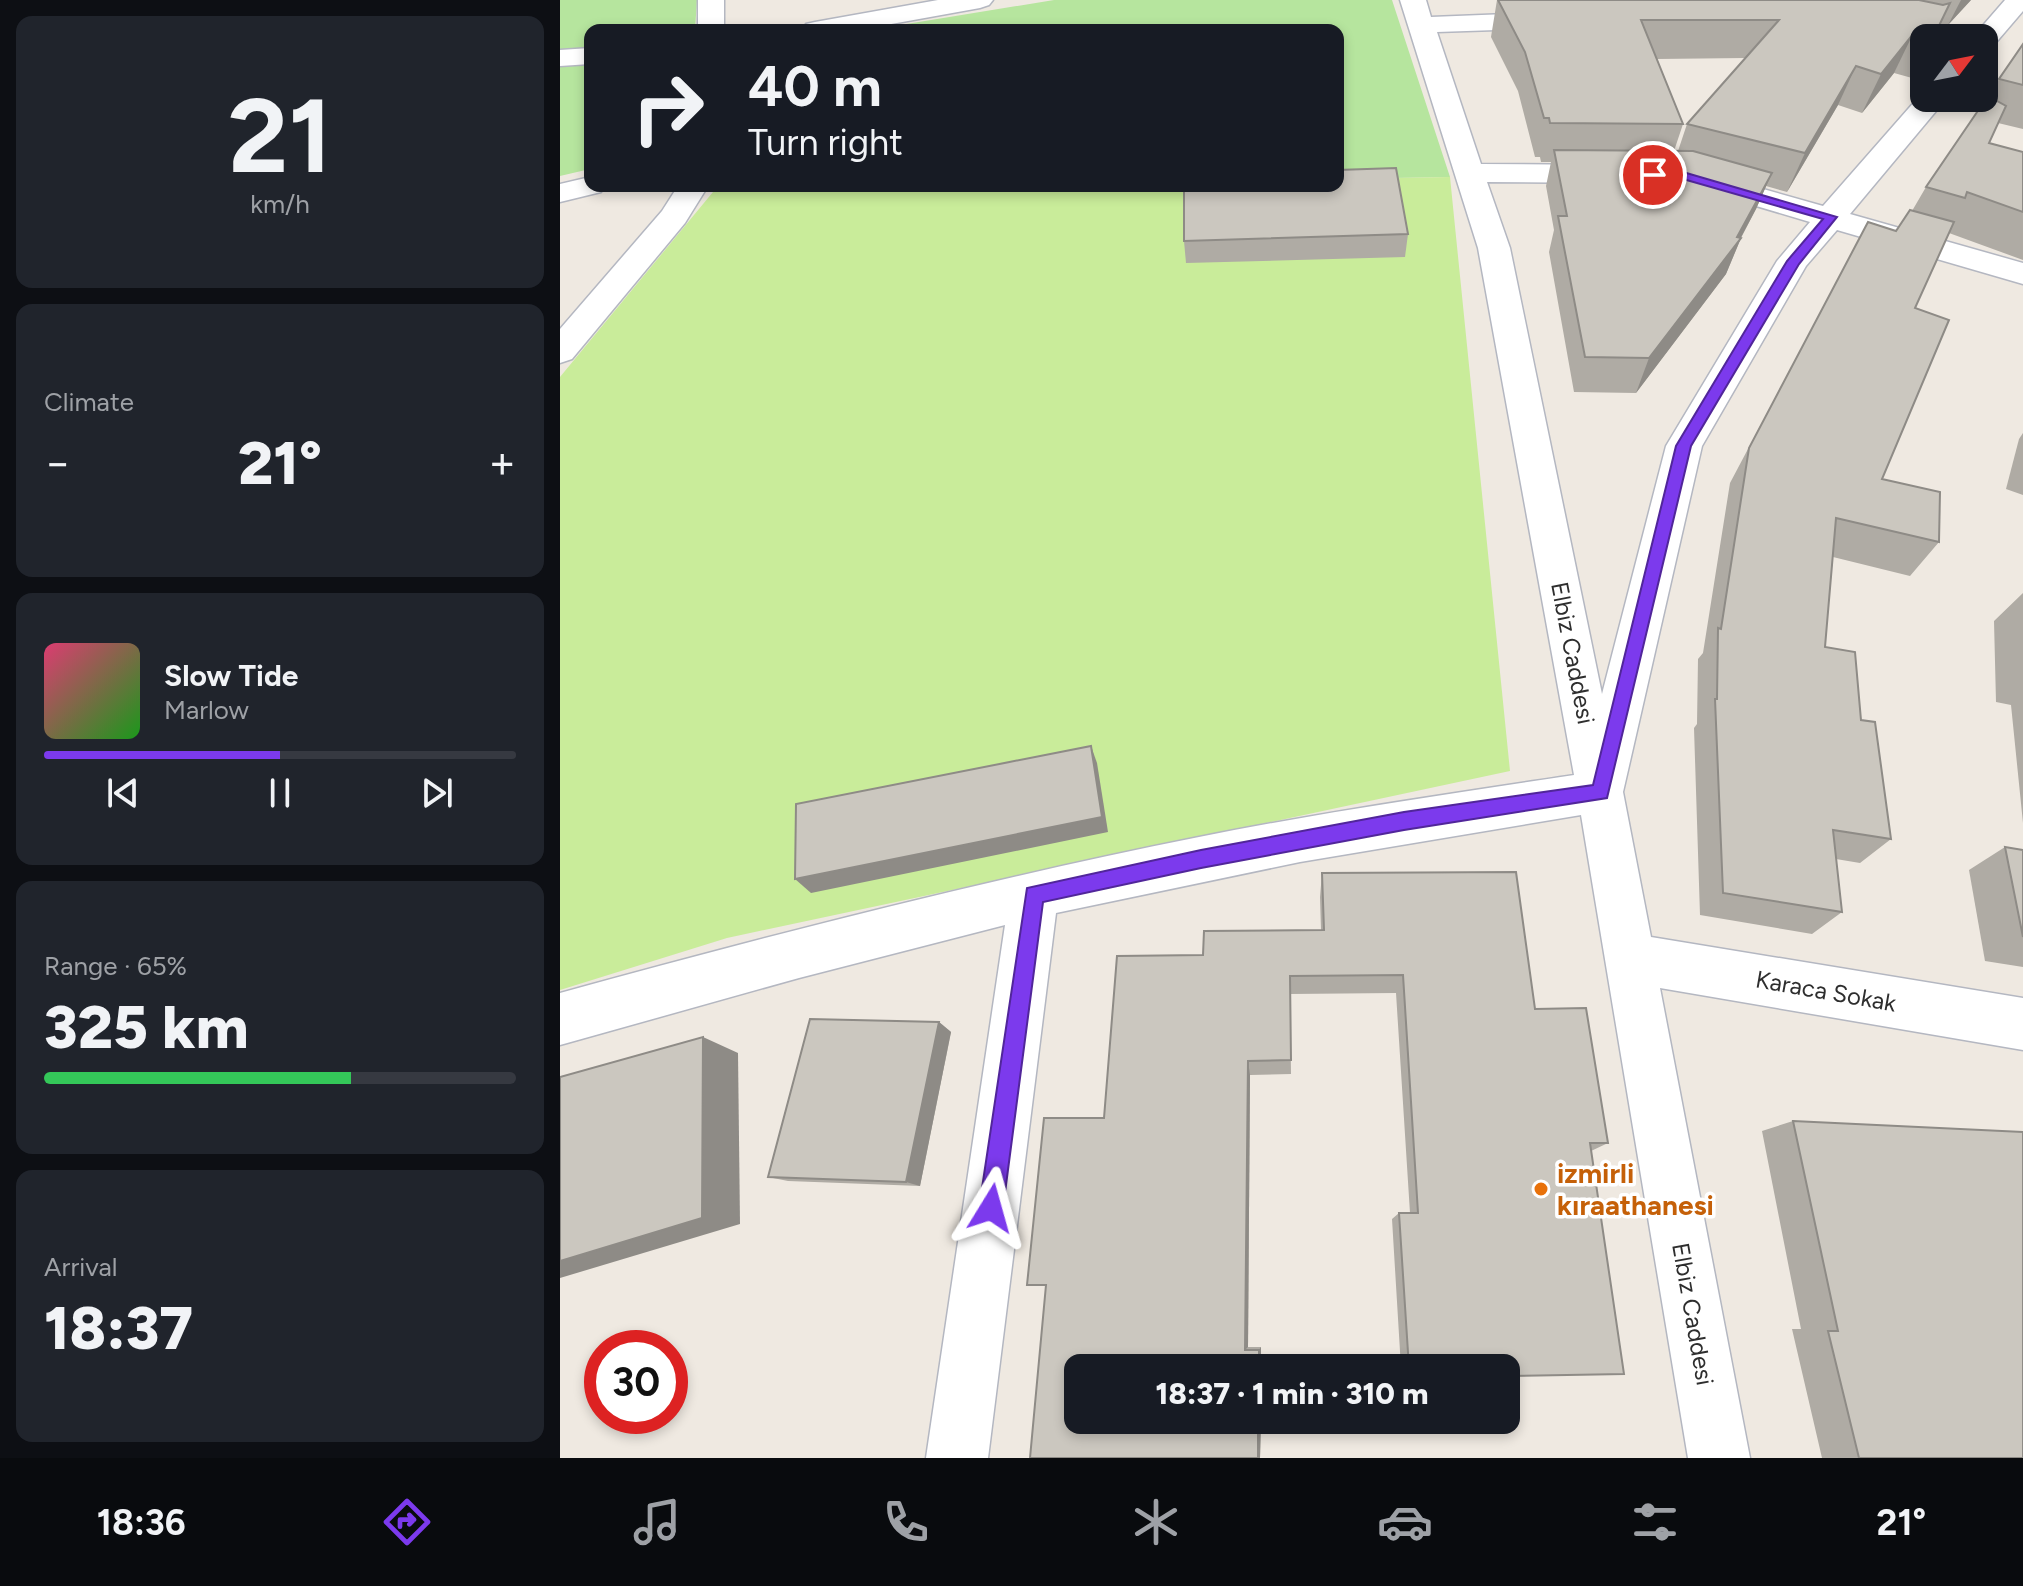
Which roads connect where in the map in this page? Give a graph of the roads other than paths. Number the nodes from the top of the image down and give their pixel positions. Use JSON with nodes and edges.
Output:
{"nodes":[{"id":1,"x":711,"y":0,"type":"edge"},
{"id":2,"x":980,"y":0,"type":"edge"},
{"id":3,"x":2019,"y":0,"type":"edge"},
{"id":4,"x":1417,"y":13,"type":"edge"},
{"id":5,"x":1856,"y":16,"type":"edge"},
{"id":6,"x":1577,"y":19,"type":"edge"},
{"id":7,"x":711,"y":24,"type":"edge"},
{"id":8,"x":848,"y":24,"type":"edge"},
{"id":9,"x":1998,"y":24,"type":"edge"},
{"id":10,"x":1910,"y":29,"type":"edge"},
{"id":11,"x":584,"y":56,"type":"edge"},
{"id":12,"x":560,"y":58,"type":"edge"},
{"id":13,"x":1921,"y":112,"type":"edge"},
{"id":14,"x":1469,"y":173,"type":"junction"},
{"id":15,"x":1637,"y":175,"type":"edge"},
{"id":16,"x":1668,"y":175,"type":"edge"},
{"id":17,"x":584,"y":187,"type":"edge"},
{"id":18,"x":689,"y":192,"type":"edge"},
{"id":19,"x":560,"y":193,"type":"edge"},
{"id":20,"x":1831,"y":217,"type":"junction"},
{"id":21,"x":2023,"y":274,"type":"edge"},
{"id":22,"x":560,"y":351,"type":"edge"},
{"id":23,"x":1600,"y":792,"type":"junction"},
{"id":24,"x":1034,"y":895,"type":"junction"},
{"id":25,"x":1630,"y":958,"type":"junction"},
{"id":26,"x":560,"y":1019,"type":"edge"},
{"id":27,"x":2023,"y":1024,"type":"edge"},
{"id":28,"x":957,"y":1458,"type":"edge"},
{"id":29,"x":1719,"y":1458,"type":"edge"}],
"edges":[{"from":1,"to":7,"type":"street"},
{"from":2,"to":8,"type":"street"},
{"from":3,"to":9,"type":"street"},
{"from":4,"to":6,"type":"street"},
{"from":4,"to":14,"type":"street","name":"Elbiz Caddesi"},
{"from":5,"to":10,"type":"street"},
{"from":11,"to":12,"type":"street"},
{"from":13,"to":20,"type":"street"},
{"from":14,"to":15,"type":"street"},
{"from":14,"to":23,"type":"street","name":"Elbiz Caddesi"},
{"from":16,"to":20,"type":"street"},
{"from":17,"to":19,"type":"street"},
{"from":18,"to":22,"type":"street"},
{"from":20,"to":21,"type":"street"},
{"from":20,"to":23,"type":"street"},
{"from":23,"to":24,"type":"street"},
{"from":23,"to":25,"type":"street","name":"Elbiz Caddesi"},
{"from":24,"to":26,"type":"street"},
{"from":24,"to":28,"type":"street"},
{"from":25,"to":27,"type":"street","name":"Karaca Sokak"},
{"from":25,"to":29,"type":"street","name":"Elbiz Caddesi"}]}
